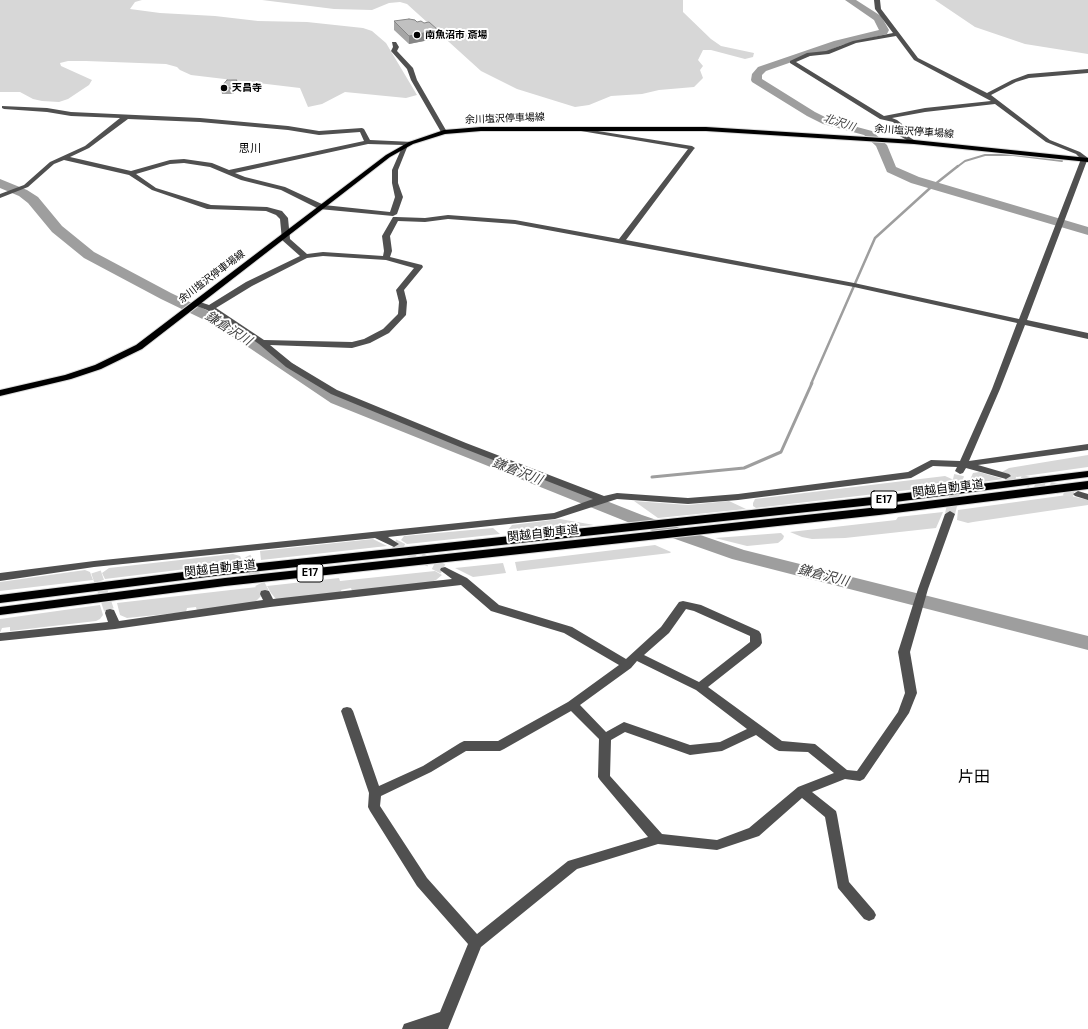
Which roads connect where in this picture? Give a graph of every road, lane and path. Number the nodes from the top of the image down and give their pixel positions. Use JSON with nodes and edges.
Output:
{"nodes":[{"id":1,"x":877,"y":0,"type":"edge"},
{"id":2,"x":896,"y":34,"type":"junction"},
{"id":3,"x":394,"y":43,"type":"dead end"},
{"id":4,"x":1088,"y":71,"type":"edge"},
{"id":5,"x":987,"y":95,"type":"junction"},
{"id":6,"x":996,"y":102,"type":"junction"},
{"id":7,"x":4,"y":107,"type":"dead end"},
{"id":8,"x":126,"y":117,"type":"junction"},
{"id":9,"x":882,"y":118,"type":"junction"},
{"id":10,"x":575,"y":128,"type":"junction"},
{"id":11,"x":444,"y":132,"type":"junction"},
{"id":12,"x":368,"y":142,"type":"junction"},
{"id":13,"x":914,"y":142,"type":"junction"},
{"id":14,"x":408,"y":144,"type":"junction"},
{"id":15,"x":65,"y":158,"type":"junction"},
{"id":16,"x":1087,"y":159,"type":"edge"},
{"id":17,"x":228,"y":172,"type":"junction"},
{"id":18,"x":131,"y":173,"type":"junction"},
{"id":19,"x":3,"y":195,"type":"edge"},
{"id":20,"x":322,"y":207,"type":"junction"},
{"id":21,"x":394,"y":216,"type":"junction"},
{"id":22,"x":286,"y":235,"type":"junction"},
{"id":23,"x":621,"y":242,"type":"junction"},
{"id":24,"x":306,"y":256,"type":"junction"},
{"id":25,"x":386,"y":258,"type":"junction"},
{"id":26,"x":197,"y":303,"type":"junction"},
{"id":27,"x":210,"y":308,"type":"junction"},
{"id":28,"x":1022,"y":321,"type":"junction"},
{"id":29,"x":1088,"y":336,"type":"edge"},
{"id":30,"x":262,"y":342,"type":"junction"},
{"id":31,"x":0,"y":394,"type":"edge"},
{"id":32,"x":1088,"y":446,"type":"edge"},
{"id":33,"x":962,"y":468,"type":"junction"},
{"id":34,"x":1088,"y":474,"type":"edge"},
{"id":35,"x":1006,"y":476,"type":"tunnel mouth"},
{"id":36,"x":1088,"y":485,"type":"edge"},
{"id":37,"x":600,"y":500,"type":"junction"},
{"id":38,"x":950,"y":514,"type":"tunnel mouth"},
{"id":39,"x":377,"y":535,"type":"junction"},
{"id":40,"x":394,"y":544,"type":"tunnel mouth"},
{"id":41,"x":445,"y":570,"type":"tunnel mouth"},
{"id":42,"x":0,"y":577,"type":"edge"},
{"id":43,"x":463,"y":581,"type":"junction"},
{"id":44,"x":0,"y":599,"type":"edge"},
{"id":45,"x":0,"y":611,"type":"edge"},
{"id":46,"x":110,"y":613,"type":"tunnel mouth"},
{"id":47,"x":115,"y":624,"type":"junction"},
{"id":48,"x":0,"y":637,"type":"edge"},
{"id":49,"x":636,"y":656,"type":"junction"},
{"id":50,"x":627,"y":665,"type":"junction"},
{"id":51,"x":700,"y":687,"type":"junction"},
{"id":52,"x":572,"y":705,"type":"junction"},
{"id":53,"x":347,"y":711,"type":"dead end"},
{"id":54,"x":757,"y":729,"type":"junction"},
{"id":55,"x":605,"y":738,"type":"junction"},
{"id":56,"x":844,"y":774,"type":"junction"},
{"id":57,"x":802,"y":790,"type":"junction"},
{"id":58,"x":376,"y":793,"type":"junction"},
{"id":59,"x":658,"y":839,"type":"junction"},
{"id":60,"x":870,"y":915,"type":"dead end"},
{"id":61,"x":476,"y":943,"type":"junction"},
{"id":62,"x":443,"y":1024,"type":"edge"},
{"id":63,"x":409,"y":1029,"type":"edge"}],
"edges":[{"from":1,"to":2,"type":"street"},
{"from":2,"to":5,"type":"street"},
{"from":2,"to":9,"type":"street"},
{"from":3,"to":11,"type":"street"},
{"from":4,"to":5,"type":"street"},
{"from":5,"to":6,"type":"street"},
{"from":6,"to":9,"type":"street"},
{"from":6,"to":16,"type":"street"},
{"from":7,"to":8,"type":"street"},
{"from":8,"to":12,"type":"street"},
{"from":8,"to":15,"type":"street"},
{"from":9,"to":13,"type":"street"},
{"from":10,"to":11,"type":"main road","name":"余川塩沢停車場線"},
{"from":10,"to":13,"type":"main road","name":"余川塩沢停車場線"},
{"from":10,"to":23,"type":"street"},
{"from":11,"to":14,"type":"main road","name":"余川塩沢停車場線"},
{"from":12,"to":14,"type":"street"},
{"from":12,"to":17,"type":"street"},
{"from":13,"to":16,"type":"main road","name":"余川塩沢停車場線"},
{"from":14,"to":20,"type":"main road","name":"余川塩沢停車場線"},
{"from":14,"to":21,"type":"street"},
{"from":15,"to":18,"type":"street"},
{"from":15,"to":19,"type":"street"},
{"from":16,"to":28,"type":"street"},
{"from":17,"to":18,"type":"street"},
{"from":17,"to":20,"type":"street"},
{"from":18,"to":22,"type":"street"},
{"from":20,"to":21,"type":"street"},
{"from":20,"to":22,"type":"main road","name":"余川塩沢停車場線"},
{"from":21,"to":23,"type":"street"},
{"from":21,"to":25,"type":"street"},
{"from":22,"to":24,"type":"street"},
{"from":22,"to":26,"type":"main road","name":"余川塩沢停車場線"},
{"from":23,"to":28,"type":"street"},
{"from":24,"to":25,"type":"street"},
{"from":24,"to":27,"type":"street"},
{"from":25,"to":30,"type":"street"},
{"from":26,"to":27,"type":"street"},
{"from":26,"to":31,"type":"main road","name":"余川塩沢停車場線"},
{"from":27,"to":30,"type":"street"},
{"from":28,"to":29,"type":"street"},
{"from":28,"to":33,"type":"street"},
{"from":30,"to":37,"type":"street"},
{"from":32,"to":33,"type":"street"},
{"from":33,"to":35,"type":"street"},
{"from":33,"to":37,"type":"street"},
{"from":34,"to":44,"type":"highway","name":"関越自動車道","number":"E17"},
{"from":36,"to":45,"type":"highway","name":"関越自動車道","number":"E17"},
{"from":37,"to":39,"type":"street"},
{"from":38,"to":56,"type":"street"},
{"from":39,"to":40,"type":"street"},
{"from":39,"to":42,"type":"street"},
{"from":41,"to":43,"type":"street"},
{"from":43,"to":47,"type":"street"},
{"from":43,"to":50,"type":"street"},
{"from":46,"to":47,"type":"street"},
{"from":47,"to":48,"type":"street"},
{"from":49,"to":50,"type":"street"},
{"from":49,"to":51,"type":"street"},
{"from":49,"to":51,"type":"street"},
{"from":50,"to":52,"type":"street"},
{"from":51,"to":54,"type":"street"},
{"from":52,"to":55,"type":"street"},
{"from":52,"to":58,"type":"street"},
{"from":53,"to":58,"type":"street"},
{"from":54,"to":55,"type":"street"},
{"from":54,"to":56,"type":"street"},
{"from":55,"to":59,"type":"street"},
{"from":56,"to":57,"type":"street"},
{"from":57,"to":59,"type":"street"},
{"from":57,"to":60,"type":"street"},
{"from":58,"to":61,"type":"street"},
{"from":59,"to":61,"type":"street"},
{"from":61,"to":62,"type":"street"},
{"from":62,"to":63,"type":"street"}]}
